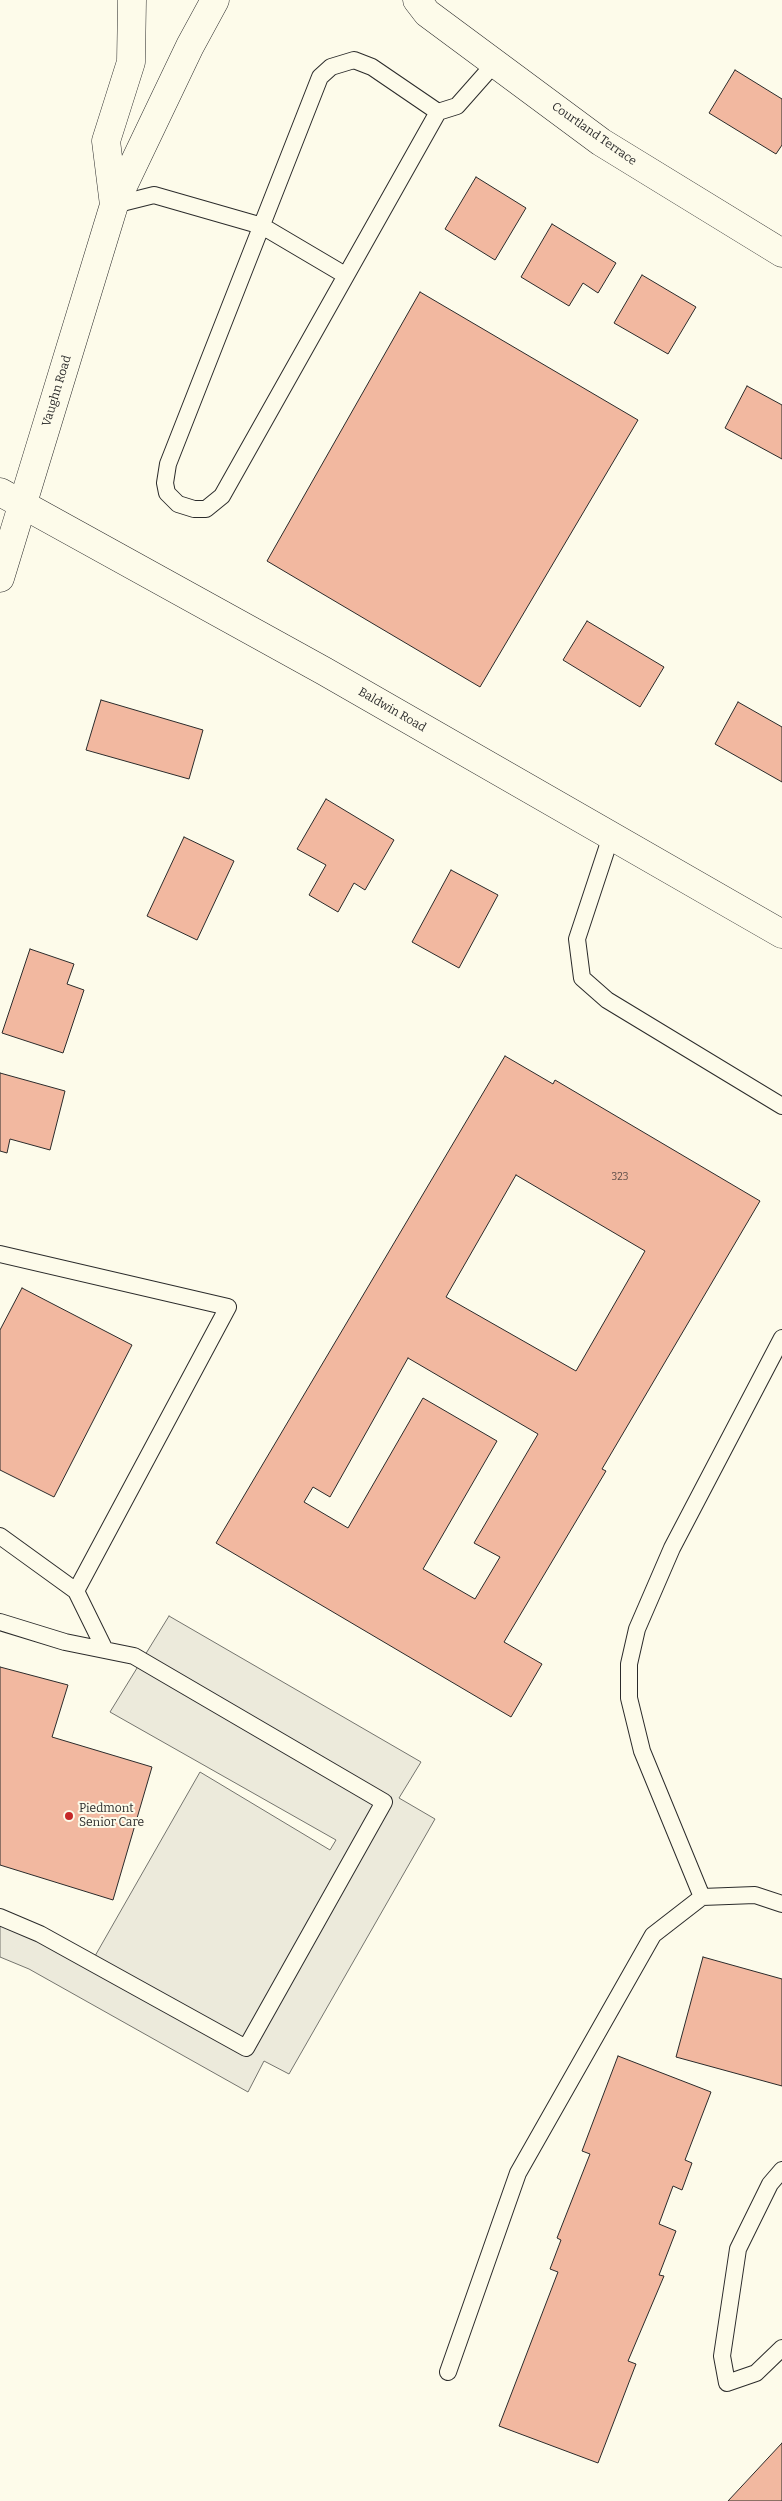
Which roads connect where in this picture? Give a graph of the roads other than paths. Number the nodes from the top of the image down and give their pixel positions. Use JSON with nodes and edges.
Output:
{"nodes":[{"id":1,"x":132,"y":0,"type":"edge"},
{"id":2,"x":215,"y":0,"type":"edge"},
{"id":3,"x":417,"y":0,"type":"edge"},
{"id":4,"x":495,"y":63,"type":"junction"},
{"id":5,"x":438,"y":112,"type":"junction"},
{"id":6,"x":114,"y":205,"type":"junction"},
{"id":7,"x":262,"y":226,"type":"junction"},
{"id":8,"x":782,"y":253,"type":"edge"},
{"id":9,"x":345,"y":275,"type":"junction"},
{"id":10,"x":0,"y":492,"type":"edge"},
{"id":11,"x":24,"y":506,"type":"junction"},
{"id":12,"x":0,"y":578,"type":"edge"},
{"id":13,"x":611,"y":836,"type":"junction"},
{"id":14,"x":782,"y":934,"type":"edge"},
{"id":15,"x":782,"y":1106,"type":"edge"},
{"id":16,"x":0,"y":1254,"type":"edge"},
{"id":17,"x":782,"y":1338,"type":"edge"},
{"id":18,"x":0,"y":1536,"type":"edge"},
{"id":19,"x":76,"y":1591,"type":"junction"},
{"id":20,"x":0,"y":1622,"type":"edge"},
{"id":21,"x":106,"y":1650,"type":"junction"},
{"id":22,"x":702,"y":1897,"type":"junction"},
{"id":23,"x":782,"y":1904,"type":"edge"},
{"id":24,"x":0,"y":1917,"type":"edge"},
{"id":25,"x":782,"y":2170,"type":"edge"},
{"id":26,"x":782,"y":2348,"type":"edge"},
{"id":27,"x":448,"y":2372,"type":"dead end"}],
"edges":[{"from":1,"to":6,"type":"street","name":"Vaughn Road"},
{"from":2,"to":6,"type":"street","name":"Vaughn Road"},
{"from":3,"to":4,"type":"street","name":"Courtland Terrace"},
{"from":4,"to":5,"type":"lane"},
{"from":4,"to":8,"type":"street","name":"Courtland Terrace"},
{"from":5,"to":7,"type":"lane"},
{"from":5,"to":9,"type":"lane"},
{"from":6,"to":7,"type":"lane"},
{"from":6,"to":11,"type":"street","name":"Vaughn Road"},
{"from":7,"to":9,"type":"lane"},
{"from":7,"to":9,"type":"lane"},
{"from":10,"to":11,"type":"street","name":"Baldwin Road"},
{"from":11,"to":12,"type":"street","name":"Vaughn Road"},
{"from":11,"to":13,"type":"street","name":"Baldwin Road"},
{"from":13,"to":14,"type":"street","name":"Baldwin Road"},
{"from":13,"to":15,"type":"lane"},
{"from":16,"to":19,"type":"lane"},
{"from":17,"to":22,"type":"lane"},
{"from":18,"to":19,"type":"lane"},
{"from":19,"to":21,"type":"lane"},
{"from":20,"to":21,"type":"lane"},
{"from":21,"to":24,"type":"lane"},
{"from":22,"to":23,"type":"lane"},
{"from":22,"to":27,"type":"lane"},
{"from":25,"to":26,"type":"lane"}]}
